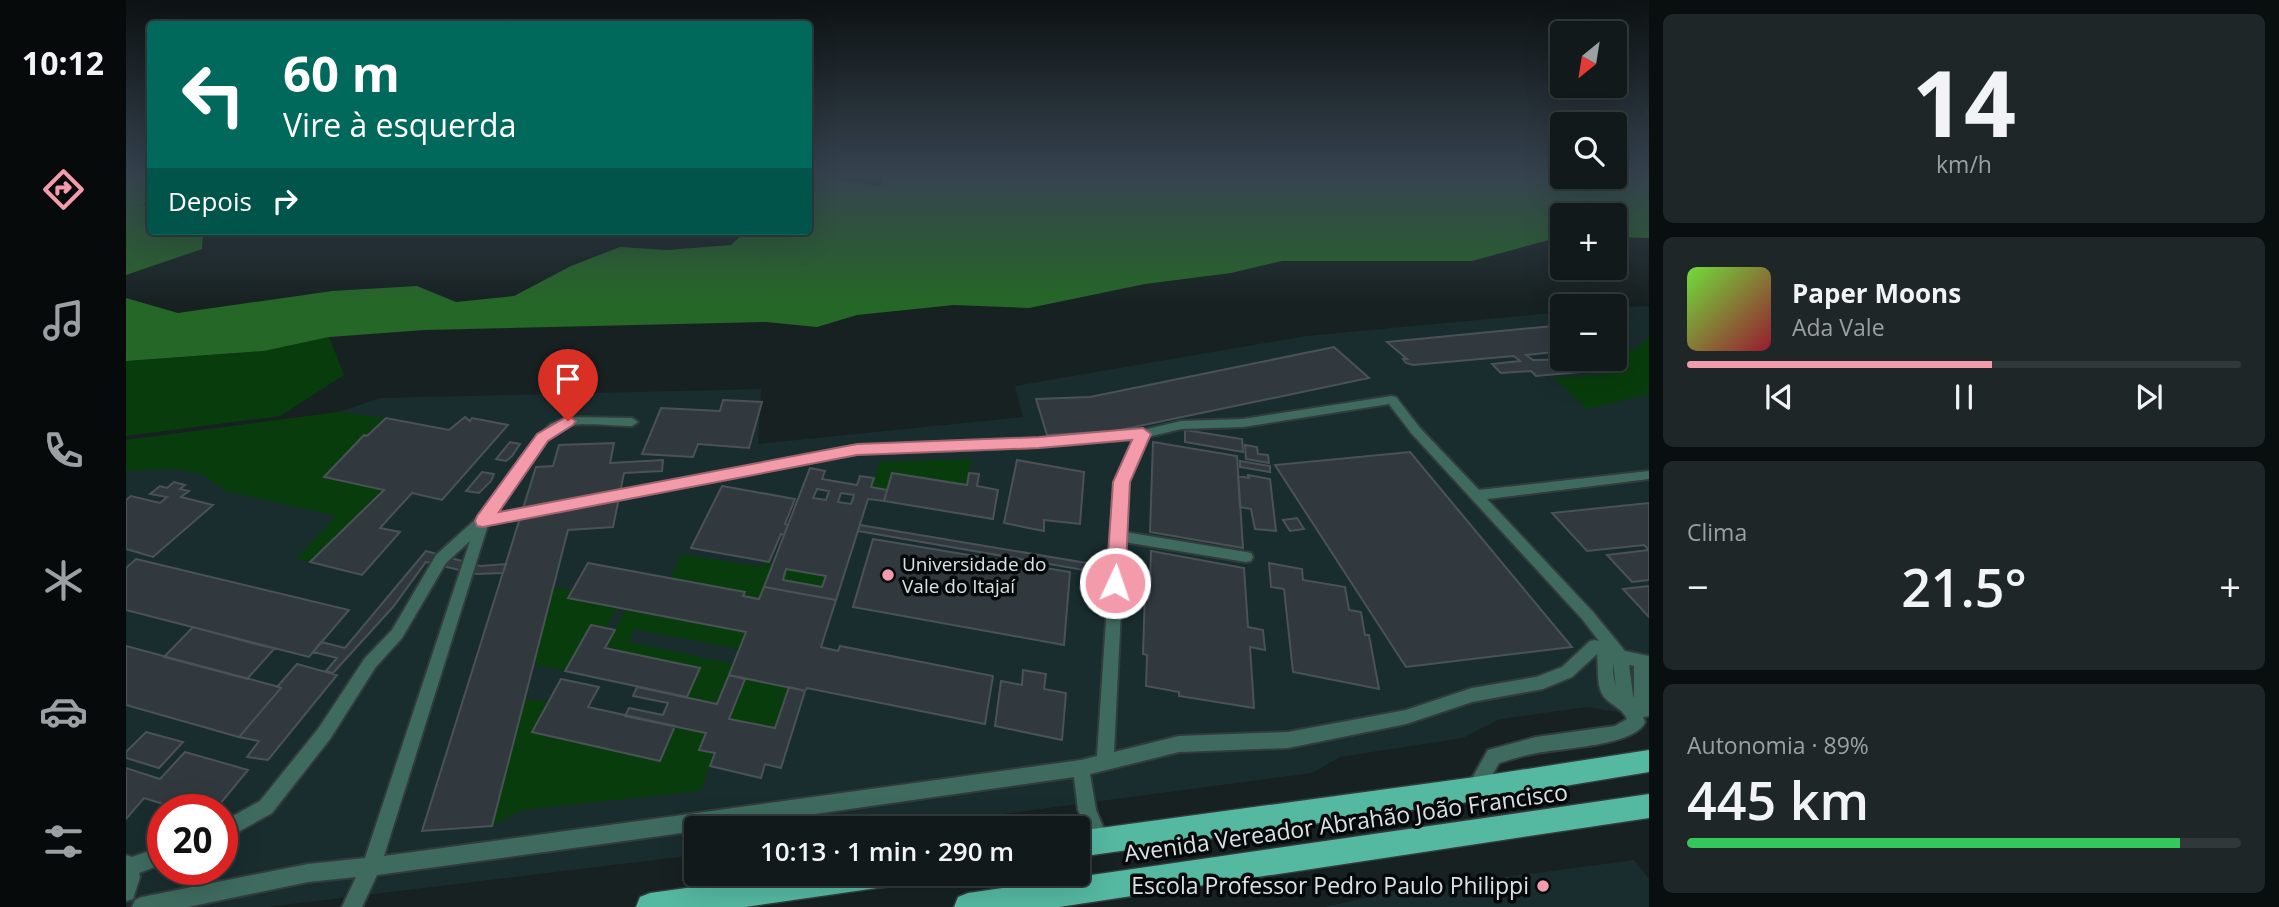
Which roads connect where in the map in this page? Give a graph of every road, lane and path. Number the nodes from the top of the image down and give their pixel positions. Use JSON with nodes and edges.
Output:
{"nodes":[{"id":1,"x":632,"y":422,"type":"dead end"},
{"id":2,"x":1143,"y":434,"type":"junction"},
{"id":3,"x":1649,"y":475,"type":"edge"},
{"id":4,"x":1477,"y":495,"type":"junction"},
{"id":5,"x":483,"y":521,"type":"junction"},
{"id":6,"x":1118,"y":536,"type":"junction"},
{"id":7,"x":1246,"y":557,"type":"dead end"},
{"id":8,"x":1613,"y":653,"type":"junction"},
{"id":9,"x":1645,"y":662,"type":"edge"},
{"id":10,"x":1642,"y":710,"type":"edge"},
{"id":11,"x":1105,"y":761,"type":"junction"},
{"id":12,"x":1649,"y":761,"type":"edge"},
{"id":13,"x":1081,"y":768,"type":"junction"},
{"id":14,"x":1475,"y":789,"type":"junction"},
{"id":15,"x":1649,"y":806,"type":"edge"},
{"id":16,"x":1087,"y":816,"type":"edge"},
{"id":17,"x":238,"y":823,"type":"edge"},
{"id":18,"x":1090,"y":843,"type":"edge"},
{"id":19,"x":147,"y":860,"type":"edge"},
{"id":20,"x":128,"y":865,"type":"edge"},
{"id":21,"x":372,"y":865,"type":"junction"},
{"id":22,"x":799,"y":886,"type":"edge"},
{"id":23,"x":126,"y":892,"type":"edge"},
{"id":24,"x":142,"y":907,"type":"edge"},
{"id":25,"x":352,"y":907,"type":"edge"},
{"id":26,"x":650,"y":907,"type":"edge"},
{"id":27,"x":968,"y":907,"type":"edge"}],
"edges":[{"from":1,"to":5,"type":"lane"},
{"from":2,"to":4,"type":"lane"},
{"from":2,"to":5,"type":"lane"},
{"from":2,"to":6,"type":"lane"},
{"from":3,"to":4,"type":"lane"},
{"from":4,"to":8,"type":"lane"},
{"from":5,"to":17,"type":"lane"},
{"from":5,"to":21,"type":"lane"},
{"from":6,"to":7,"type":"lane"},
{"from":6,"to":11,"type":"lane"},
{"from":8,"to":9,"type":"lane"},
{"from":8,"to":10,"type":"lane"},
{"from":8,"to":11,"type":"lane"},
{"from":9,"to":10,"type":"lane"},
{"from":10,"to":14,"type":"lane"},
{"from":11,"to":13,"type":"lane"},
{"from":12,"to":14,"type":"main road","name":"Avenida Vereador Abrahão João Francisco"},
{"from":13,"to":16,"type":"lane"},
{"from":13,"to":21,"type":"lane"},
{"from":14,"to":18,"type":"main road","name":"Avenida Vereador Abrahão João Francisco"},
{"from":15,"to":27,"type":"main road","name":"Avenida Vereador Abrahão João Francisco"},
{"from":19,"to":20,"type":"lane"},
{"from":20,"to":23,"type":"lane"},
{"from":21,"to":24,"type":"lane"},
{"from":21,"to":25,"type":"lane"},
{"from":22,"to":26,"type":"main road"}]}
